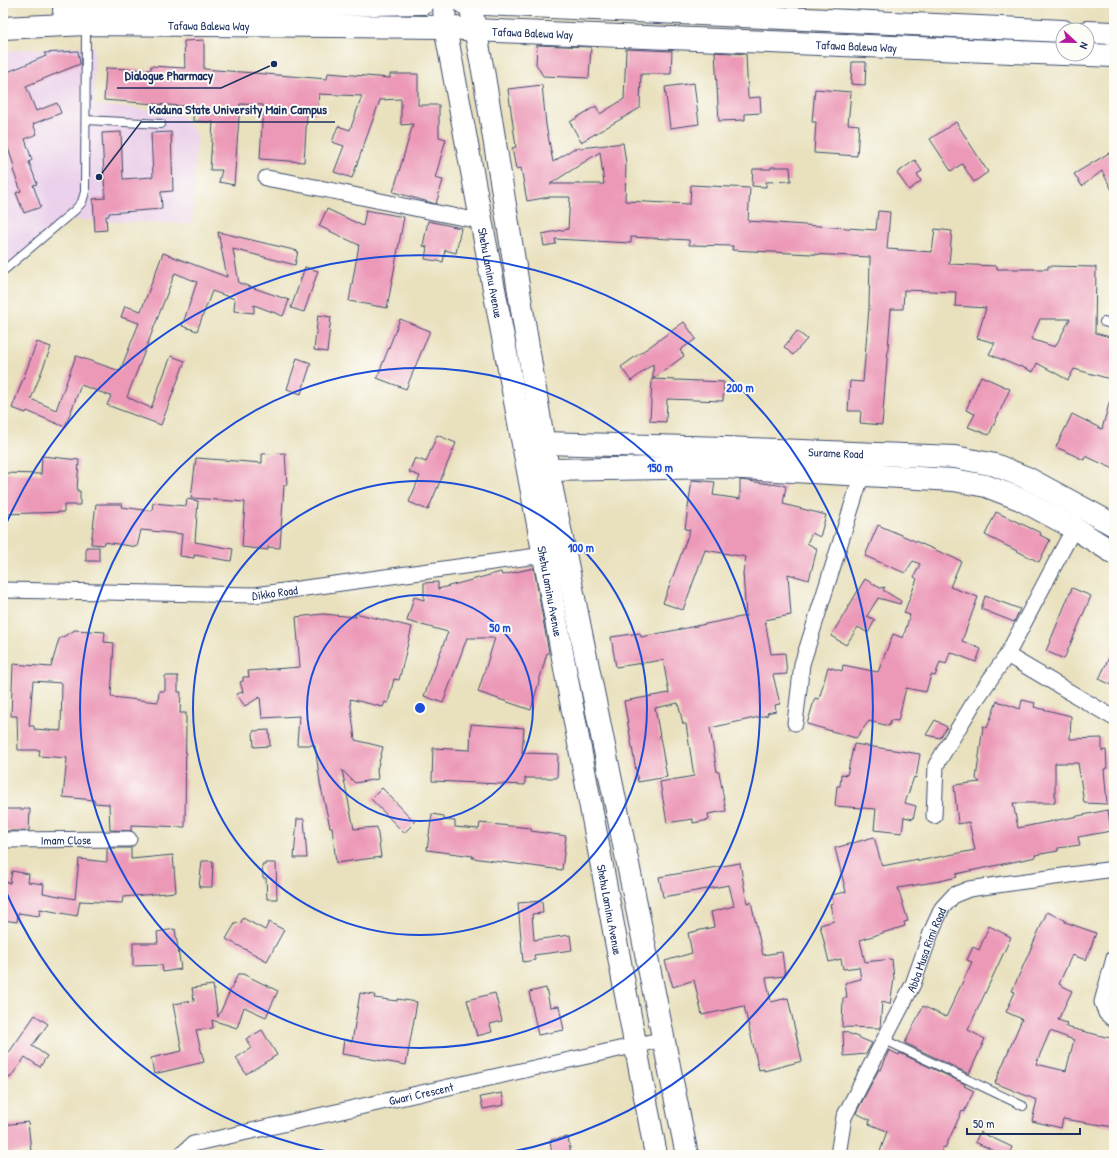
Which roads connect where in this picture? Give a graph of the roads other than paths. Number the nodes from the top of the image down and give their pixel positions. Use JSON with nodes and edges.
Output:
{"nodes":[{"id":1,"x":423,"y":3,"type":"edge"},
{"id":2,"x":444,"y":3,"type":"edge"},
{"id":3,"x":464,"y":3,"type":"edge"},
{"id":4,"x":470,"y":3,"type":"edge"},
{"id":5,"x":3,"y":13,"type":"edge"},
{"id":6,"x":86,"y":24,"type":"junction"},
{"id":7,"x":445,"y":27,"type":"junction"},
{"id":8,"x":3,"y":28,"type":"edge"},
{"id":9,"x":474,"y":30,"type":"junction"},
{"id":10,"x":1055,"y":31,"type":"edge"},
{"id":11,"x":1095,"y":32,"type":"edge"},
{"id":12,"x":1114,"y":33,"type":"edge"},
{"id":13,"x":1055,"y":54,"type":"edge"},
{"id":14,"x":1095,"y":55,"type":"edge"},
{"id":15,"x":1114,"y":56,"type":"edge"},
{"id":16,"x":86,"y":120,"type":"junction"},
{"id":17,"x":161,"y":124,"type":"dead end"},
{"id":18,"x":266,"y":178,"type":"dead end"},
{"id":19,"x":481,"y":221,"type":"junction"},
{"id":20,"x":3,"y":271,"type":"edge"},
{"id":21,"x":1104,"y":322,"type":"dead end"},
{"id":22,"x":1114,"y":325,"type":"edge"},
{"id":23,"x":543,"y":444,"type":"junction"},
{"id":24,"x":548,"y":470,"type":"junction"},
{"id":25,"x":862,"y":474,"type":"junction"},
{"id":26,"x":1114,"y":525,"type":"edge"},
{"id":27,"x":1074,"y":528,"type":"junction"},
{"id":28,"x":1114,"y":553,"type":"edge"},
{"id":29,"x":544,"y":555,"type":"junction"},
{"id":30,"x":3,"y":590,"type":"edge"},
{"id":31,"x":1007,"y":654,"type":"junction"},
{"id":32,"x":1114,"y":718,"type":"edge"},
{"id":33,"x":795,"y":723,"type":"dead end"},
{"id":34,"x":934,"y":816,"type":"dead end"},
{"id":35,"x":129,"y":839,"type":"dead end"},
{"id":36,"x":3,"y":840,"type":"edge"},
{"id":37,"x":1114,"y":869,"type":"edge"},
{"id":38,"x":1114,"y":958,"type":"edge"},
{"id":39,"x":1114,"y":1020,"type":"edge"},
{"id":40,"x":664,"y":1039,"type":"junction"},
{"id":41,"x":885,"y":1040,"type":"junction"},
{"id":42,"x":636,"y":1046,"type":"junction"},
{"id":43,"x":1023,"y":1106,"type":"dead end"},
{"id":44,"x":181,"y":1155,"type":"edge"},
{"id":45,"x":656,"y":1155,"type":"edge"},
{"id":46,"x":687,"y":1155,"type":"edge"},
{"id":47,"x":838,"y":1155,"type":"edge"}],
"edges":[{"from":1,"to":5,"type":"street","name":"Tafawa Balewa Way"},
{"from":2,"to":7,"type":"street","name":"Shehu Laminu Avenue"},
{"from":3,"to":4,"type":"street","name":"Tafawa Balewa Way"},
{"from":4,"to":9,"type":"street","name":"Shehu Laminu Avenue"},
{"from":4,"to":10,"type":"street","name":"Tafawa Balewa Way"},
{"from":6,"to":7,"type":"street","name":"Tafawa Balewa Way"},
{"from":6,"to":8,"type":"street","name":"Tafawa Balewa Way"},
{"from":6,"to":16,"type":"lane"},
{"from":7,"to":9,"type":"street","name":"Tafawa Balewa Way"},
{"from":7,"to":19,"type":"street","name":"Shehu Laminu Avenue"},
{"from":9,"to":13,"type":"street","name":"Tafawa Balewa Way"},
{"from":9,"to":23,"type":"street","name":"Shehu Laminu Avenue"},
{"from":11,"to":12,"type":"street"},
{"from":14,"to":15,"type":"street","name":"Tafawa Balewa Way"},
{"from":16,"to":17,"type":"lane"},
{"from":16,"to":20,"type":"lane"},
{"from":18,"to":19,"type":"street"},
{"from":19,"to":29,"type":"street","name":"Shehu Laminu Avenue"},
{"from":21,"to":22,"type":"lane"},
{"from":23,"to":24,"type":"street","name":"Shehu Laminu Avenue"},
{"from":23,"to":26,"type":"street","name":"Surame Road"},
{"from":24,"to":25,"type":"street","name":"Surame Road"},
{"from":24,"to":40,"type":"street","name":"Shehu Laminu Avenue"},
{"from":25,"to":27,"type":"street","name":"Surame Road"},
{"from":25,"to":33,"type":"street"},
{"from":27,"to":28,"type":"street","name":"Surame Road"},
{"from":27,"to":31,"type":"street"},
{"from":29,"to":30,"type":"street","name":"Dikko Road"},
{"from":29,"to":42,"type":"street","name":"Shehu Laminu Avenue"},
{"from":31,"to":32,"type":"street"},
{"from":31,"to":34,"type":"street"},
{"from":35,"to":36,"type":"street","name":"Imam Close"},
{"from":37,"to":41,"type":"street","name":"Abba Musa Rimi Road"},
{"from":38,"to":39,"type":"street"},
{"from":40,"to":42,"type":"street","name":"Gwari Crescent"},
{"from":40,"to":46,"type":"street","name":"Shehu Laminu Avenue"},
{"from":41,"to":43,"type":"lane"},
{"from":41,"to":47,"type":"street","name":"Abba Musa Rimi Road"},
{"from":42,"to":44,"type":"street","name":"Gwari Crescent"},
{"from":42,"to":45,"type":"street","name":"Shehu Laminu Avenue"}]}
